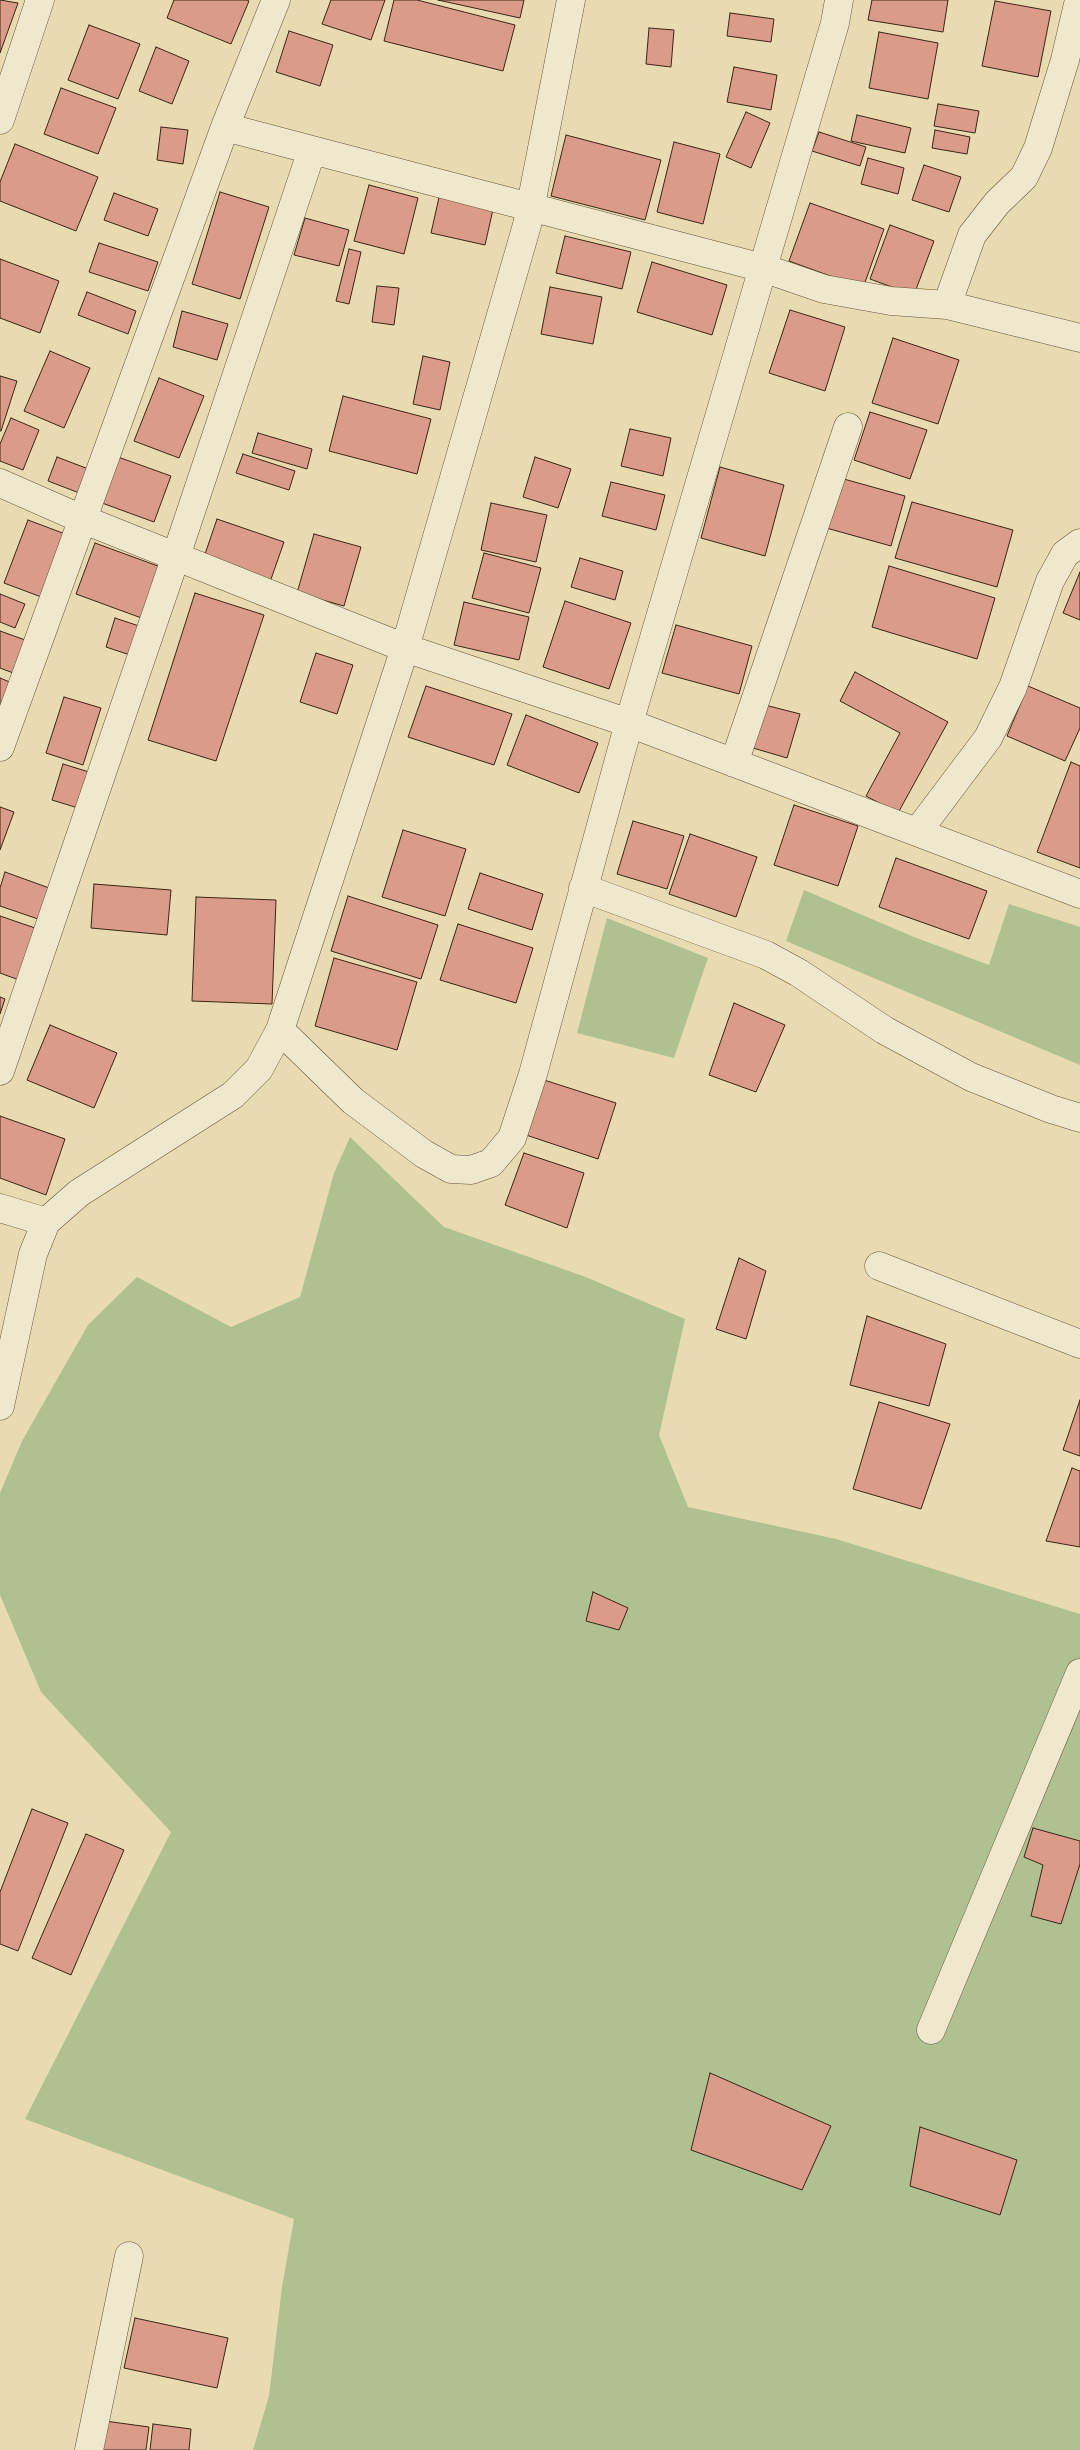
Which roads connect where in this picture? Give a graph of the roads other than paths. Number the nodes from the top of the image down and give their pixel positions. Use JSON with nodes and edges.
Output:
{"nodes":[{"id":1,"x":40,"y":0,"type":"edge"},
{"id":2,"x":276,"y":0,"type":"edge"},
{"id":3,"x":571,"y":0,"type":"edge"},
{"id":4,"x":839,"y":0,"type":"edge"},
{"id":5,"x":1079,"y":0,"type":"edge"},
{"id":6,"x":0,"y":120,"type":"edge"},
{"id":7,"x":225,"y":127,"type":"junction"},
{"id":8,"x":312,"y":150,"type":"junction"},
{"id":9,"x":529,"y":206,"type":"junction"},
{"id":10,"x":763,"y":268,"type":"junction"},
{"id":11,"x":947,"y":305,"type":"junction"},
{"id":12,"x":1080,"y":338,"type":"edge"},
{"id":13,"x":848,"y":427,"type":"dead end"},
{"id":14,"x":0,"y":483,"type":"edge"},
{"id":15,"x":82,"y":519,"type":"junction"},
{"id":16,"x":1080,"y":543,"type":"edge"},
{"id":17,"x":176,"y":556,"type":"junction"},
{"id":18,"x":404,"y":648,"type":"junction"},
{"id":19,"x":628,"y":723,"type":"junction"},
{"id":20,"x":0,"y":747,"type":"edge"},
{"id":21,"x":734,"y":762,"type":"junction"},
{"id":22,"x":918,"y":831,"type":"junction"},
{"id":23,"x":583,"y":888,"type":"junction"},
{"id":24,"x":1080,"y":894,"type":"edge"},
{"id":25,"x":280,"y":1030,"type":"junction"},
{"id":26,"x":0,"y":1070,"type":"edge"},
{"id":27,"x":1080,"y":1118,"type":"edge"},
{"id":28,"x":0,"y":1208,"type":"edge"},
{"id":29,"x":46,"y":1222,"type":"junction"},
{"id":30,"x":880,"y":1266,"type":"dead end"},
{"id":31,"x":1080,"y":1344,"type":"edge"},
{"id":32,"x":0,"y":1406,"type":"edge"},
{"id":33,"x":1080,"y":1673,"type":"edge"},
{"id":34,"x":931,"y":2030,"type":"dead end"},
{"id":35,"x":129,"y":2256,"type":"dead end"},
{"id":36,"x":89,"y":2450,"type":"edge"}],
"edges":[{"from":1,"to":6,"type":"street"},
{"from":2,"to":7,"type":"street"},
{"from":3,"to":9,"type":"street"},
{"from":4,"to":10,"type":"street"},
{"from":5,"to":11,"type":"street"},
{"from":7,"to":8,"type":"street"},
{"from":7,"to":15,"type":"street"},
{"from":8,"to":9,"type":"street"},
{"from":8,"to":17,"type":"street"},
{"from":9,"to":10,"type":"street"},
{"from":9,"to":18,"type":"street"},
{"from":10,"to":11,"type":"street"},
{"from":10,"to":19,"type":"street"},
{"from":11,"to":12,"type":"street"},
{"from":13,"to":21,"type":"street"},
{"from":14,"to":15,"type":"street"},
{"from":15,"to":17,"type":"street"},
{"from":15,"to":20,"type":"street"},
{"from":16,"to":22,"type":"street"},
{"from":17,"to":18,"type":"street"},
{"from":17,"to":26,"type":"street"},
{"from":18,"to":19,"type":"street"},
{"from":18,"to":25,"type":"street"},
{"from":19,"to":21,"type":"street"},
{"from":19,"to":23,"type":"street"},
{"from":21,"to":22,"type":"street"},
{"from":22,"to":24,"type":"street"},
{"from":23,"to":25,"type":"street"},
{"from":23,"to":27,"type":"street"},
{"from":25,"to":29,"type":"street"},
{"from":28,"to":29,"type":"street"},
{"from":29,"to":32,"type":"street"},
{"from":30,"to":31,"type":"street"},
{"from":33,"to":34,"type":"street"},
{"from":35,"to":36,"type":"street"}]}
